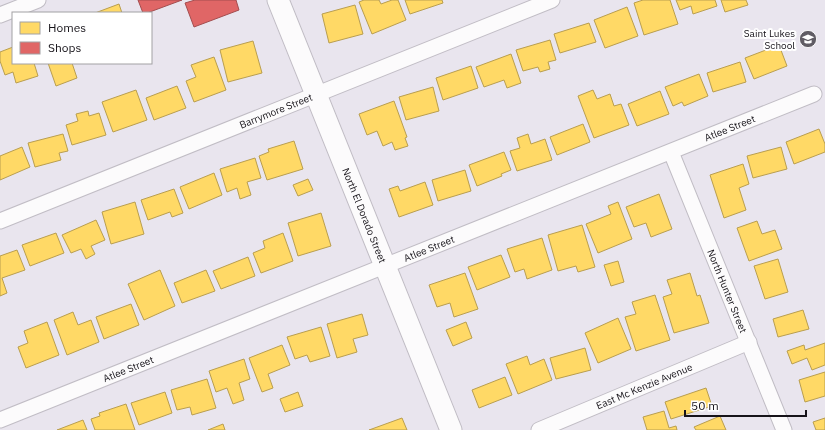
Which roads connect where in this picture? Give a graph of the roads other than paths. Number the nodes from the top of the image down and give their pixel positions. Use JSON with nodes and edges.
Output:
{"nodes":[{"id":1,"x":278,"y":0,"type":"edge"},
{"id":2,"x":552,"y":0,"type":"edge"},
{"id":3,"x":29,"y":1,"type":"edge"},
{"id":4,"x":0,"y":15,"type":"edge"},
{"id":5,"x":317,"y":94,"type":"junction"},
{"id":6,"x":814,"y":94,"type":"dead end"},
{"id":7,"x":671,"y":152,"type":"junction"},
{"id":8,"x":0,"y":221,"type":"edge"},
{"id":9,"x":385,"y":266,"type":"junction"},
{"id":10,"x":750,"y":342,"type":"junction"},
{"id":11,"x":0,"y":420,"type":"edge"},
{"id":12,"x":451,"y":430,"type":"edge"},
{"id":13,"x":539,"y":430,"type":"edge"},
{"id":14,"x":784,"y":430,"type":"edge"}],
"edges":[{"from":1,"to":5,"type":"main road","name":"North El Dorado Street"},
{"from":2,"to":5,"type":"street","name":"Barrymore Street"},
{"from":3,"to":4,"type":"street"},
{"from":5,"to":8,"type":"street","name":"Barrymore Street"},
{"from":5,"to":9,"type":"main road","name":"North El Dorado Street"},
{"from":6,"to":7,"type":"street","name":"Atlee Street"},
{"from":7,"to":9,"type":"street","name":"Atlee Street"},
{"from":7,"to":10,"type":"street","name":"North Hunter Street"},
{"from":9,"to":11,"type":"street","name":"Atlee Street"},
{"from":9,"to":12,"type":"main road","name":"North El Dorado Street"},
{"from":10,"to":13,"type":"street","name":"East Mc Kenzie Avenue"},
{"from":10,"to":14,"type":"street","name":"North Hunter Street"}]}
